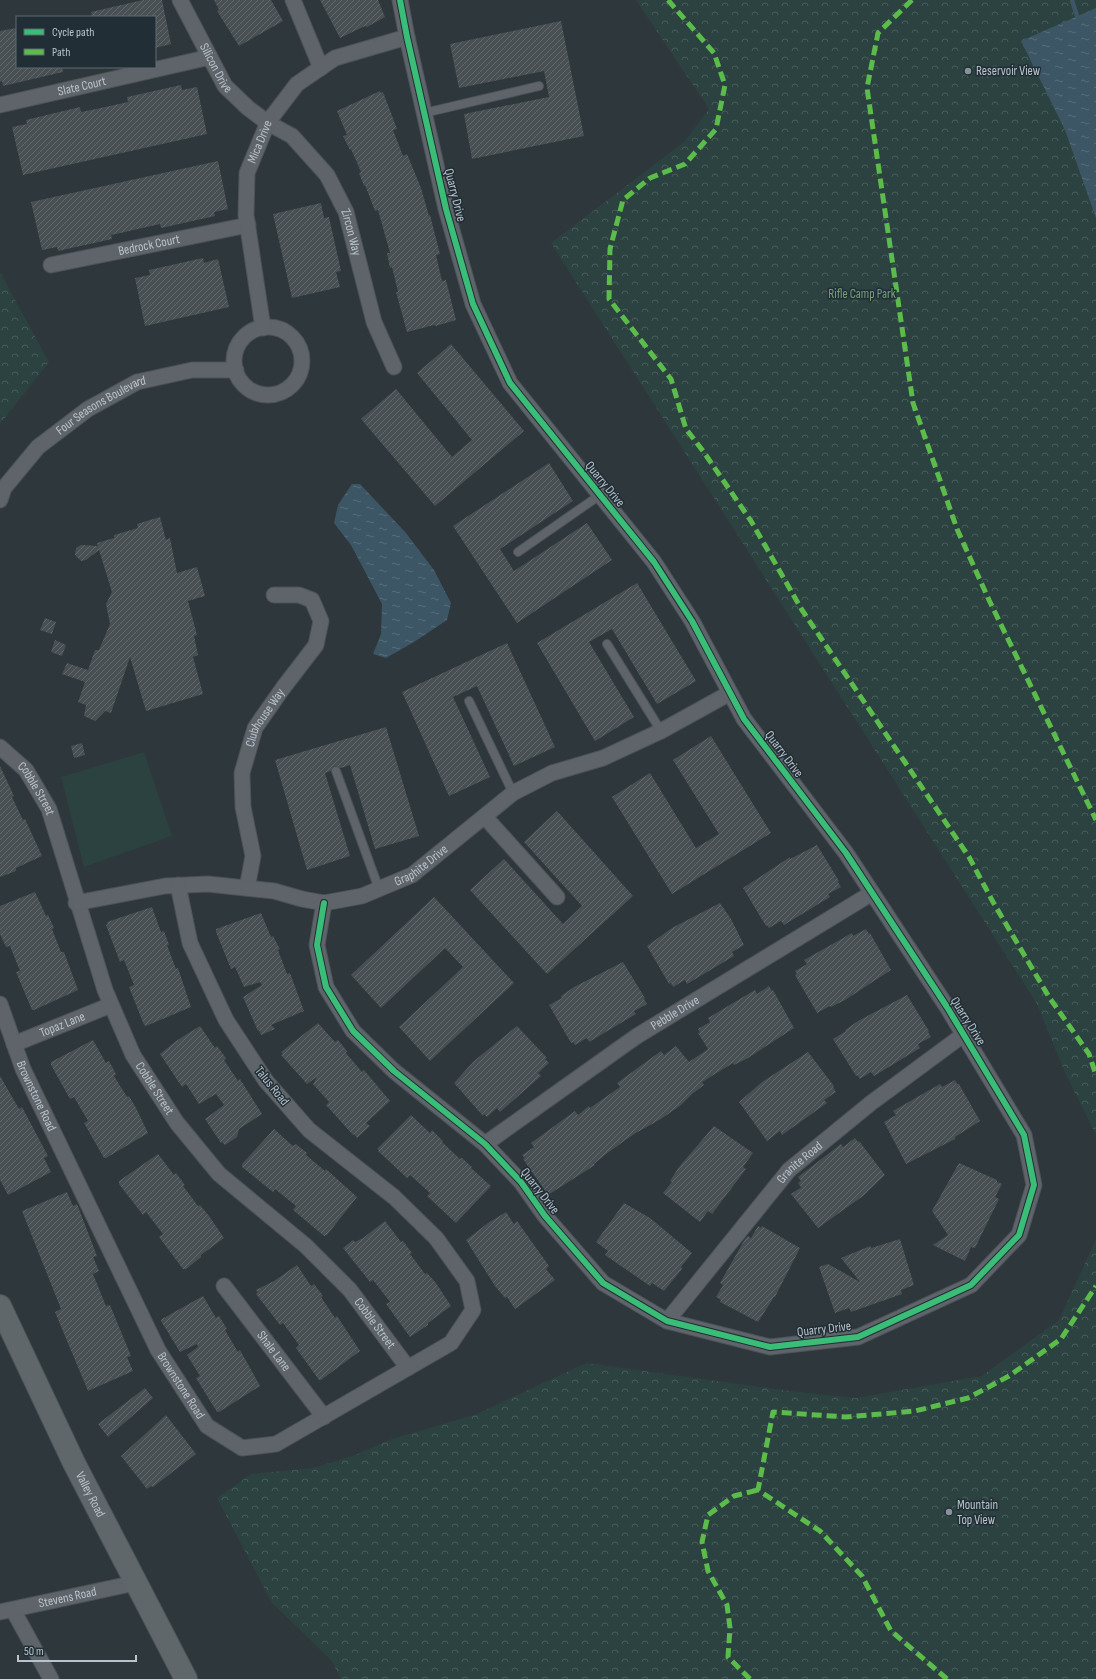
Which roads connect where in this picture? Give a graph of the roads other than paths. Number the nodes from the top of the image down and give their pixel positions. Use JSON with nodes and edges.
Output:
{"nodes":[{"id":1,"x":180,"y":0,"type":"edge"},
{"id":2,"x":293,"y":0,"type":"edge"},
{"id":3,"x":400,"y":0,"type":"edge"},
{"id":4,"x":407,"y":37,"type":"junction"},
{"id":5,"x":210,"y":57,"type":"junction"},
{"id":6,"x":321,"y":68,"type":"junction"},
{"id":7,"x":539,"y":86,"type":"dead end"},
{"id":8,"x":0,"y":105,"type":"edge"},
{"id":9,"x":424,"y":113,"type":"junction"},
{"id":10,"x":268,"y":122,"type":"junction"},
{"id":11,"x":248,"y":225,"type":"junction"},
{"id":12,"x":51,"y":265,"type":"dead end"},
{"id":13,"x":263,"y":328,"type":"junction"},
{"id":14,"x":394,"y":367,"type":"dead end"},
{"id":15,"x":236,"y":370,"type":"junction"},
{"id":16,"x":600,"y":495,"type":"junction"},
{"id":17,"x":0,"y":500,"type":"edge"},
{"id":18,"x":518,"y":552,"type":"dead end"},
{"id":19,"x":274,"y":595,"type":"dead end"},
{"id":20,"x":607,"y":644,"type":"dead end"},
{"id":21,"x":730,"y":693,"type":"junction"},
{"id":22,"x":469,"y":701,"type":"dead end"},
{"id":23,"x":661,"y":731,"type":"junction"},
{"id":24,"x":0,"y":747,"type":"edge"},
{"id":25,"x":336,"y":771,"type":"dead end"},
{"id":26,"x":512,"y":793,"type":"junction"},
{"id":27,"x":485,"y":817,"type":"junction"},
{"id":28,"x":178,"y":885,"type":"junction"},
{"id":29,"x":247,"y":888,"type":"junction"},
{"id":30,"x":379,"y":889,"type":"junction"},
{"id":31,"x":872,"y":893,"type":"junction"},
{"id":32,"x":557,"y":897,"type":"dead end"},
{"id":33,"x":76,"y":903,"type":"junction"},
{"id":34,"x":324,"y":903,"type":"junction"},
{"id":35,"x":0,"y":1004,"type":"edge"},
{"id":36,"x":111,"y":1005,"type":"junction"},
{"id":37,"x":963,"y":1035,"type":"junction"},
{"id":38,"x":14,"y":1044,"type":"junction"},
{"id":39,"x":485,"y":1144,"type":"junction"},
{"id":40,"x":436,"y":1238,"type":"joint"},
{"id":41,"x":224,"y":1286,"type":"dead end"},
{"id":42,"x":0,"y":1306,"type":"edge"},
{"id":43,"x":667,"y":1321,"type":"junction"},
{"id":44,"x":408,"y":1368,"type":"junction"},
{"id":45,"x":324,"y":1417,"type":"junction"},
{"id":46,"x":135,"y":1583,"type":"junction"},
{"id":47,"x":6,"y":1611,"type":"edge"},
{"id":48,"x":50,"y":1679,"type":"edge"},
{"id":49,"x":186,"y":1679,"type":"edge"}],
"edges":[{"from":1,"to":5,"type":"street","name":"Silicon Drive"},
{"from":2,"to":6,"type":"street"},
{"from":3,"to":4,"type":"street","name":"Quarry Drive"},
{"from":4,"to":6,"type":"street","name":"Mica Drive"},
{"from":4,"to":9,"type":"street","name":"Quarry Drive"},
{"from":5,"to":8,"type":"street","name":"Slate Court"},
{"from":5,"to":10,"type":"street","name":"Silicon Drive"},
{"from":6,"to":10,"type":"street","name":"Mica Drive"},
{"from":7,"to":9,"type":"lane"},
{"from":9,"to":16,"type":"street","name":"Quarry Drive"},
{"from":10,"to":11,"type":"street","name":"Mica Drive"},
{"from":10,"to":14,"type":"street","name":"Zircon Way"},
{"from":11,"to":12,"type":"street","name":"Bedrock Court"},
{"from":11,"to":13,"type":"street","name":"Mica Drive"},
{"from":13,"to":15,"type":"street"},
{"from":13,"to":15,"type":"street"},
{"from":15,"to":17,"type":"street","name":"Four Seasons Boulevard"},
{"from":16,"to":18,"type":"lane"},
{"from":16,"to":21,"type":"street","name":"Quarry Drive"},
{"from":19,"to":29,"type":"street","name":"Clubhouse Way"},
{"from":20,"to":23,"type":"lane"},
{"from":21,"to":23,"type":"street","name":"Graphite Drive"},
{"from":21,"to":31,"type":"street","name":"Quarry Drive"},
{"from":22,"to":26,"type":"lane"},
{"from":23,"to":26,"type":"street","name":"Graphite Drive"},
{"from":24,"to":33,"type":"street","name":"Cobble Street"},
{"from":25,"to":30,"type":"lane"},
{"from":26,"to":27,"type":"street","name":"Graphite Drive"},
{"from":27,"to":30,"type":"street","name":"Graphite Drive"},
{"from":27,"to":32,"type":"street"},
{"from":28,"to":29,"type":"street","name":"Graphite Drive"},
{"from":28,"to":33,"type":"street","name":"Graphite Drive"},
{"from":28,"to":40,"type":"street","name":"Talus Road"},
{"from":29,"to":34,"type":"street","name":"Graphite Drive"},
{"from":30,"to":34,"type":"street","name":"Graphite Drive"},
{"from":31,"to":37,"type":"street","name":"Quarry Drive"},
{"from":31,"to":39,"type":"street","name":"Pebble Drive"},
{"from":33,"to":36,"type":"street","name":"Cobble Street"},
{"from":34,"to":39,"type":"street","name":"Quarry Drive"},
{"from":35,"to":38,"type":"street","name":"Brownstone Road"},
{"from":36,"to":38,"type":"street","name":"Topaz Lane"},
{"from":36,"to":44,"type":"street","name":"Cobble Street"},
{"from":37,"to":43,"type":"street","name":"Granite Road"},
{"from":37,"to":43,"type":"street","name":"Quarry Drive"},
{"from":38,"to":45,"type":"street","name":"Brownstone Road"},
{"from":39,"to":43,"type":"street","name":"Quarry Drive"},
{"from":40,"to":44,"type":"street","name":"Brownstone Road"},
{"from":41,"to":45,"type":"street","name":"Shale Lane"},
{"from":42,"to":46,"type":"main road","name":"Valley Road"},
{"from":44,"to":45,"type":"street","name":"Brownstone Road"},
{"from":46,"to":47,"type":"street","name":"Stevens Road"},
{"from":46,"to":49,"type":"main road","name":"Valley Road"},
{"from":47,"to":48,"type":"street"}]}
